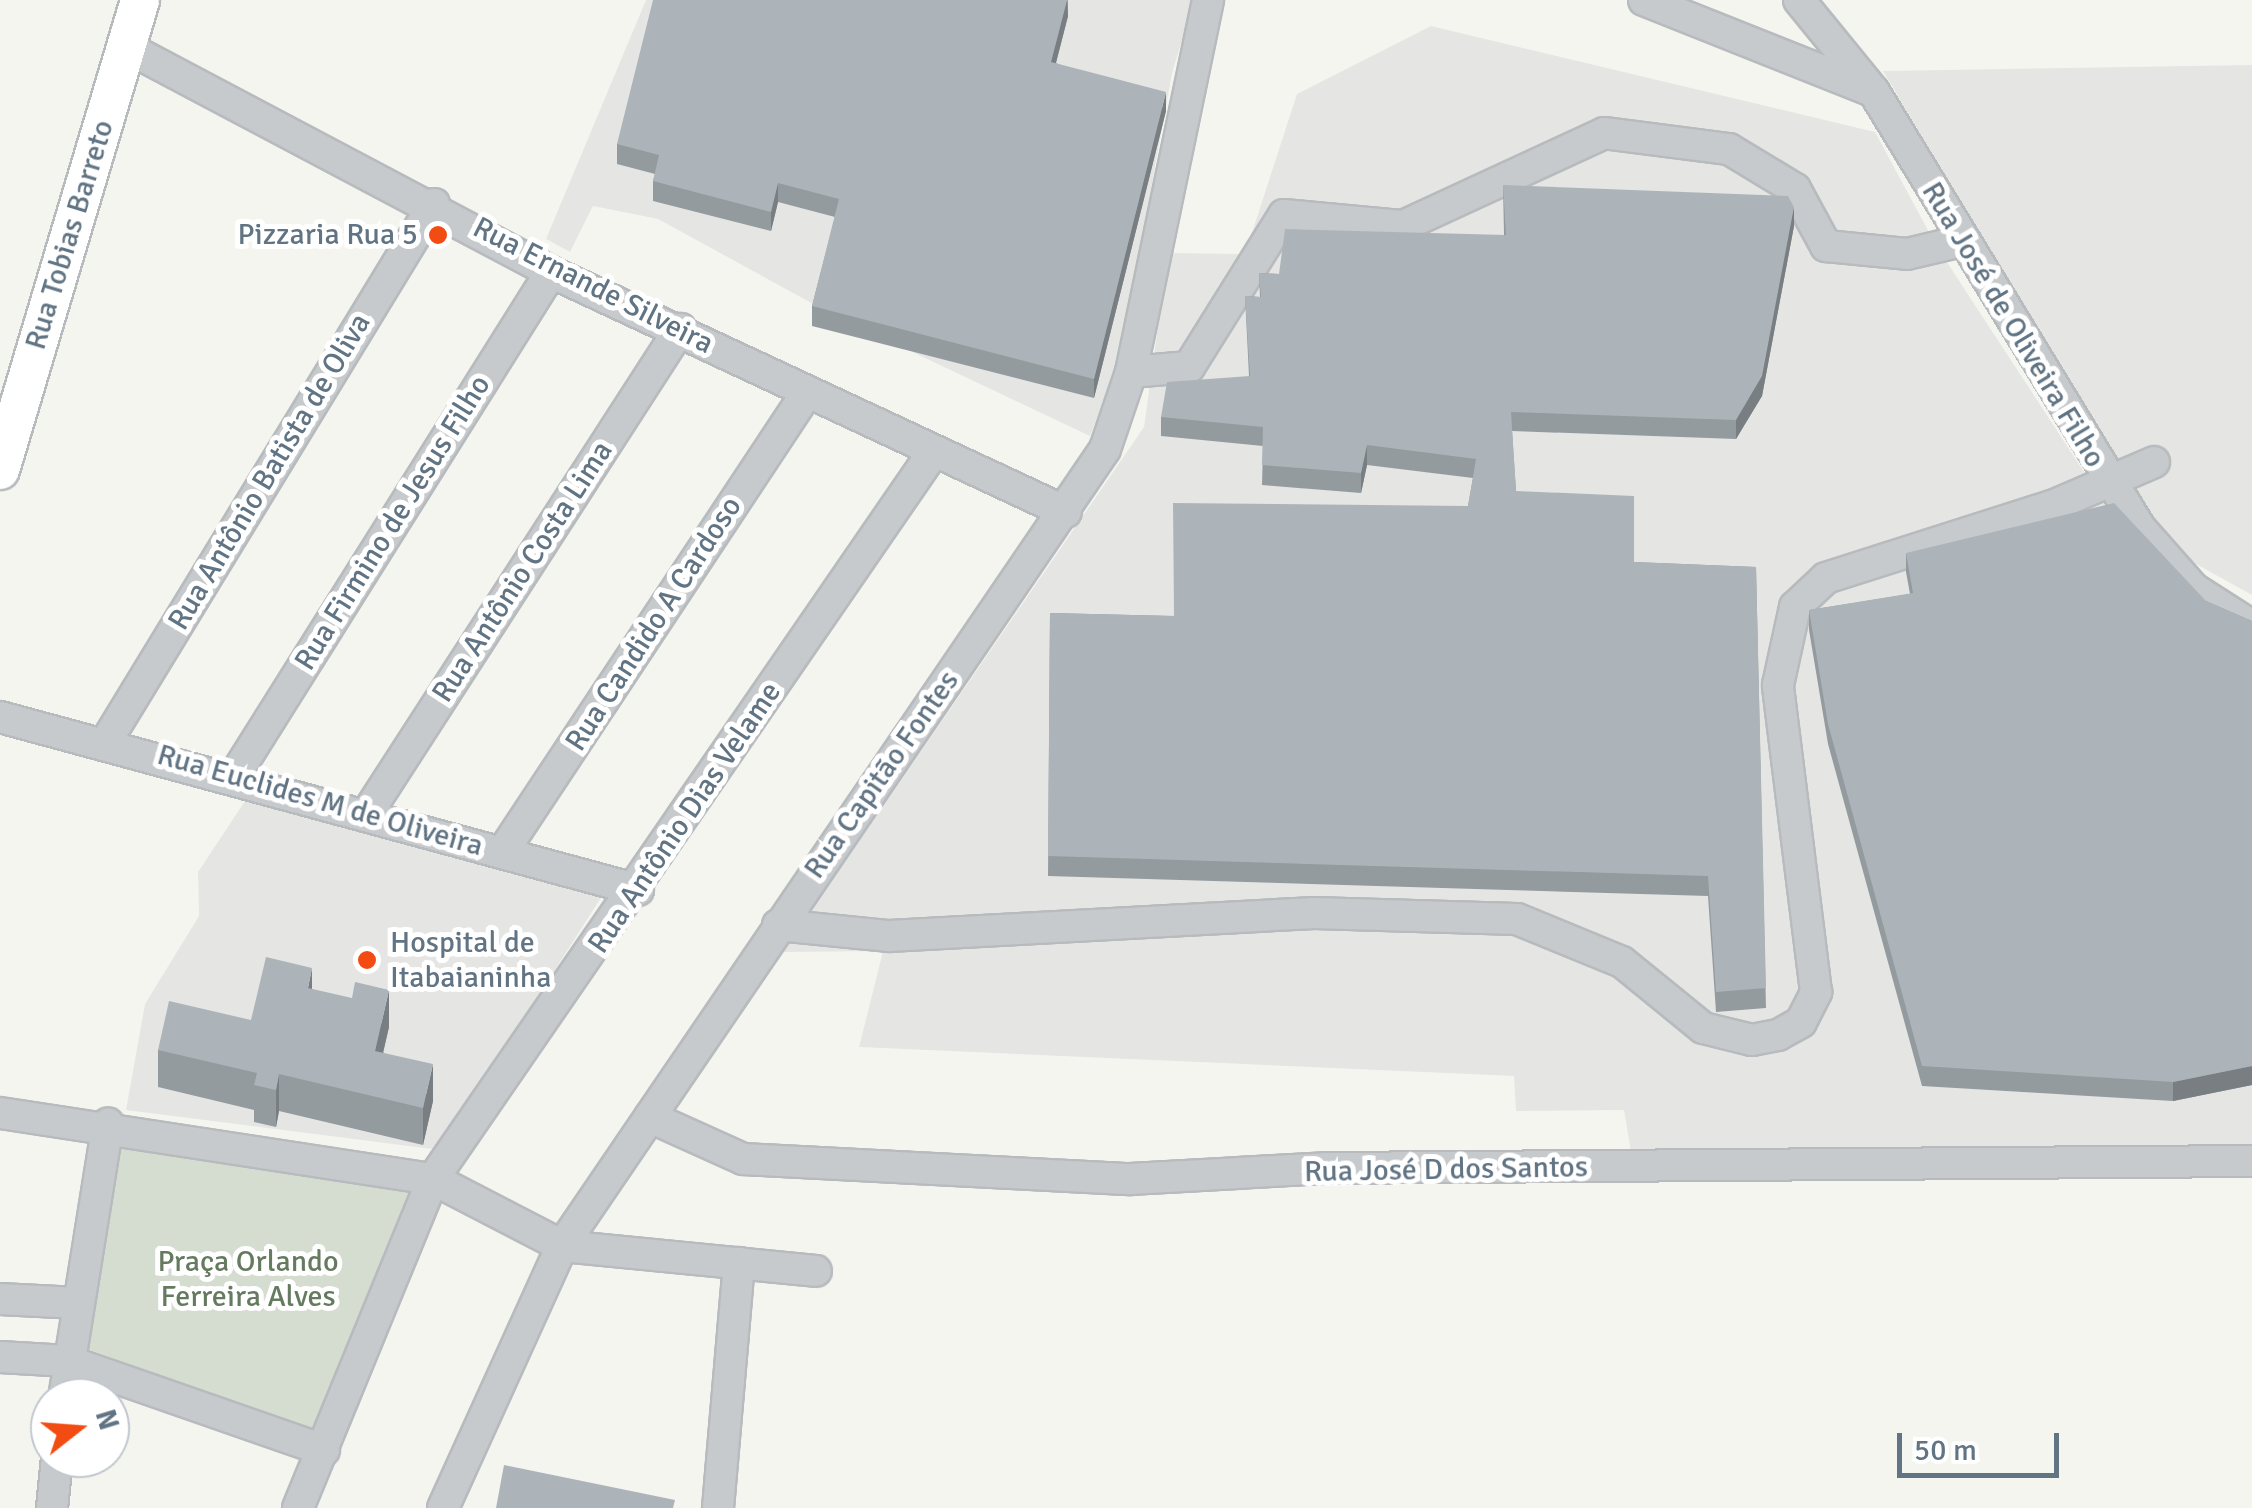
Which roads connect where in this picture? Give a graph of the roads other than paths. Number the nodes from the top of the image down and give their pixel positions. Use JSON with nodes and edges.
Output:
{"nodes":[{"id":1,"x":140,"y":0,"type":"edge"},
{"id":2,"x":1208,"y":0,"type":"edge"},
{"id":3,"x":1644,"y":0,"type":"edge"},
{"id":4,"x":1799,"y":0,"type":"edge"},
{"id":5,"x":126,"y":47,"type":"junction"},
{"id":6,"x":1874,"y":92,"type":"junction"},
{"id":7,"x":434,"y":204,"type":"junction"},
{"id":8,"x":1962,"y":240,"type":"junction"},
{"id":9,"x":550,"y":272,"type":"junction"},
{"id":10,"x":680,"y":329,"type":"junction"},
{"id":11,"x":1132,"y":372,"type":"junction"},
{"id":12,"x":806,"y":394,"type":"junction"},
{"id":13,"x":11,"y":395,"type":"edge"},
{"id":14,"x":932,"y":454,"type":"junction"},
{"id":15,"x":2154,"y":462,"type":"dead end"},
{"id":16,"x":0,"y":470,"type":"edge"},
{"id":17,"x":2109,"y":484,"type":"junction"},
{"id":18,"x":1066,"y":512,"type":"junction"},
{"id":19,"x":2252,"y":626,"type":"edge"},
{"id":20,"x":0,"y":718,"type":"edge"},
{"id":21,"x":107,"y":740,"type":"junction"},
{"id":22,"x":234,"y":774,"type":"junction"},
{"id":23,"x":366,"y":815,"type":"junction"},
{"id":24,"x":502,"y":853,"type":"junction"},
{"id":25,"x":638,"y":890,"type":"junction"},
{"id":26,"x":778,"y":925,"type":"junction"},
{"id":27,"x":0,"y":1113,"type":"edge"},
{"id":28,"x":650,"y":1117,"type":"junction"},
{"id":29,"x":108,"y":1123,"type":"junction"},
{"id":30,"x":2252,"y":1161,"type":"edge"},
{"id":31,"x":433,"y":1179,"type":"junction"},
{"id":32,"x":562,"y":1246,"type":"junction"},
{"id":33,"x":738,"y":1262,"type":"junction"},
{"id":34,"x":816,"y":1271,"type":"dead end"},
{"id":35,"x":0,"y":1299,"type":"edge"},
{"id":36,"x":78,"y":1303,"type":"junction"},
{"id":37,"x":0,"y":1357,"type":"edge"},
{"id":38,"x":68,"y":1361,"type":"junction"},
{"id":39,"x":66,"y":1378,"type":"edge"},
{"id":40,"x":324,"y":1450,"type":"junction"},
{"id":41,"x":56,"y":1478,"type":"edge"},
{"id":42,"x":52,"y":1508,"type":"edge"},
{"id":43,"x":298,"y":1508,"type":"edge"},
{"id":44,"x":444,"y":1508,"type":"edge"},
{"id":45,"x":718,"y":1508,"type":"edge"}],
"edges":[{"from":1,"to":5,"type":"main road","name":"Rua Tobias Barreto"},
{"from":2,"to":11,"type":"street","name":"Rua Capitão Fontes"},
{"from":3,"to":6,"type":"street"},
{"from":4,"to":6,"type":"street","name":"Rua José de Oliveira Filho"},
{"from":5,"to":7,"type":"street","name":"Rua Ernande Silveira"},
{"from":5,"to":13,"type":"main road","name":"Rua Tobias Barreto"},
{"from":6,"to":8,"type":"street","name":"Rua José de Oliveira Filho"},
{"from":7,"to":9,"type":"street","name":"Rua Ernande Silveira"},
{"from":7,"to":21,"type":"street","name":"Rua Antônio Batista de Oliva"},
{"from":8,"to":11,"type":"street"},
{"from":8,"to":17,"type":"street","name":"Rua José de Oliveira Filho"},
{"from":9,"to":10,"type":"street","name":"Rua Ernande Silveira"},
{"from":9,"to":22,"type":"street","name":"Rua Firmino de Jesus Filho"},
{"from":10,"to":12,"type":"street","name":"Rua Ernande Silveira"},
{"from":10,"to":23,"type":"street","name":"Rua Antônio Costa Lima"},
{"from":11,"to":18,"type":"street","name":"Rua Capitão Fontes"},
{"from":12,"to":14,"type":"street","name":"Rua Ernande Silveira"},
{"from":12,"to":24,"type":"street","name":"Rua Candido A Cardoso"},
{"from":13,"to":16,"type":"main road","name":"Rua Tobias Barreto"},
{"from":14,"to":18,"type":"street","name":"Rua Ernande Silveira"},
{"from":14,"to":25,"type":"street","name":"Rua Antônio Dias Velame"},
{"from":15,"to":17,"type":"street"},
{"from":17,"to":19,"type":"street","name":"Rua José de Oliveira Filho"},
{"from":17,"to":26,"type":"street"},
{"from":18,"to":26,"type":"street","name":"Rua Capitão Fontes"},
{"from":20,"to":21,"type":"street","name":"Rua Euclides M de Oliveira"},
{"from":21,"to":22,"type":"street","name":"Rua Euclides M de Oliveira"},
{"from":22,"to":23,"type":"street","name":"Rua Euclides M de Oliveira"},
{"from":23,"to":24,"type":"street","name":"Rua Euclides M de Oliveira"},
{"from":24,"to":25,"type":"street","name":"Rua Euclides M de Oliveira"},
{"from":25,"to":31,"type":"street","name":"Rua Antônio Dias Velame"},
{"from":26,"to":28,"type":"street","name":"Rua Capitão Fontes"},
{"from":27,"to":29,"type":"street"},
{"from":28,"to":30,"type":"street","name":"Rua José D dos Santos"},
{"from":28,"to":32,"type":"street","name":"Rua Capitão Fontes"},
{"from":29,"to":31,"type":"street"},
{"from":29,"to":36,"type":"street"},
{"from":31,"to":32,"type":"street"},
{"from":31,"to":40,"type":"street"},
{"from":32,"to":33,"type":"street"},
{"from":32,"to":44,"type":"street","name":"Rua Capitão Fontes"},
{"from":33,"to":34,"type":"street"},
{"from":33,"to":45,"type":"street"},
{"from":35,"to":36,"type":"street"},
{"from":36,"to":38,"type":"street"},
{"from":37,"to":38,"type":"street"},
{"from":38,"to":39,"type":"street"},
{"from":38,"to":40,"type":"street"},
{"from":40,"to":43,"type":"street"},
{"from":41,"to":42,"type":"street"}]}
